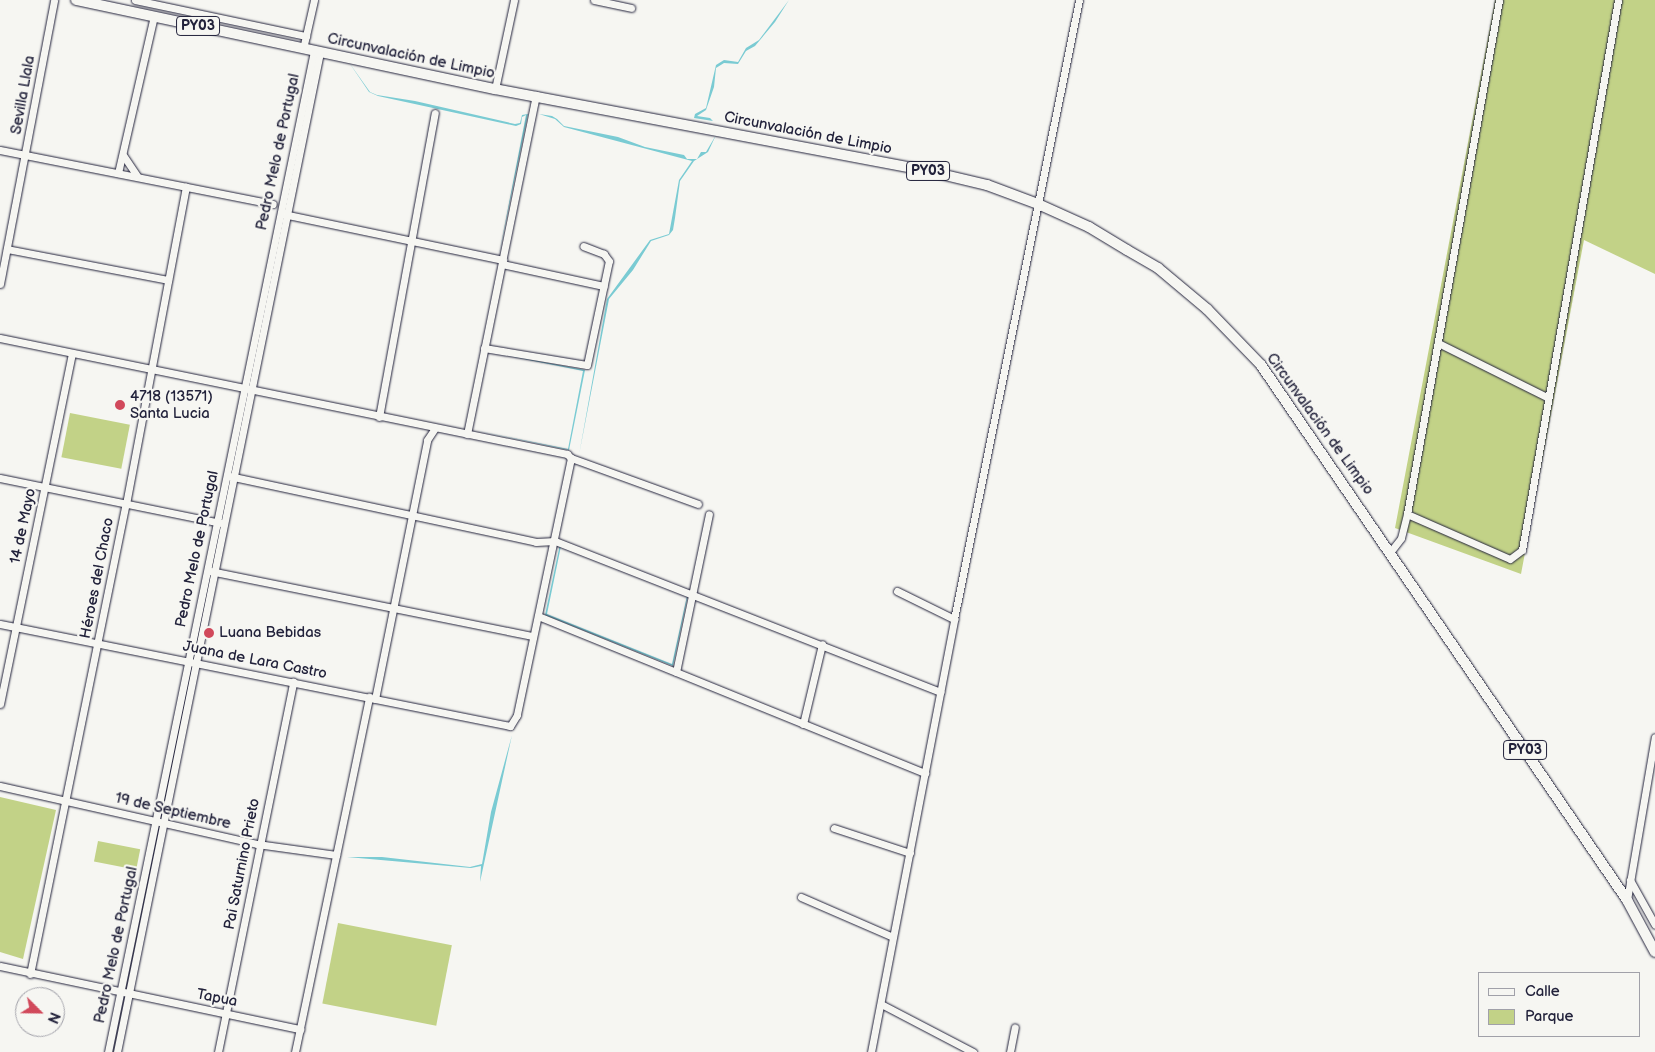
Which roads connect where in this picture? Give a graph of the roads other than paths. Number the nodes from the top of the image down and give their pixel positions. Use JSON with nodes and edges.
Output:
{"nodes":[{"id":1,"x":54,"y":0,"type":"edge"},
{"id":2,"x":76,"y":0,"type":"edge"},
{"id":3,"x":135,"y":0,"type":"edge"},
{"id":4,"x":314,"y":0,"type":"edge"},
{"id":5,"x":514,"y":0,"type":"edge"},
{"id":6,"x":594,"y":0,"type":"edge"},
{"id":7,"x":1079,"y":0,"type":"edge"},
{"id":8,"x":1499,"y":0,"type":"edge"},
{"id":9,"x":1618,"y":0,"type":"edge"},
{"id":10,"x":157,"y":2,"type":"edge"},
{"id":11,"x":631,"y":8,"type":"dead end"},
{"id":12,"x":154,"y":16,"type":"junction"},
{"id":13,"x":306,"y":36,"type":"junction"},
{"id":14,"x":312,"y":50,"type":"junction"},
{"id":15,"x":495,"y":89,"type":"junction"},
{"id":16,"x":536,"y":95,"type":"junction"},
{"id":17,"x":435,"y":113,"type":"dead end"},
{"id":18,"x":0,"y":150,"type":"edge"},
{"id":19,"x":26,"y":155,"type":"junction"},
{"id":20,"x":124,"y":155,"type":"junction"},
{"id":21,"x":118,"y":173,"type":"junction"},
{"id":22,"x":137,"y":176,"type":"junction"},
{"id":23,"x":186,"y":187,"type":"junction"},
{"id":24,"x":273,"y":204,"type":"dead end"},
{"id":25,"x":1038,"y":204,"type":"junction"},
{"id":26,"x":283,"y":214,"type":"junction"},
{"id":27,"x":411,"y":241,"type":"junction"},
{"id":28,"x":583,"y":246,"type":"dead end"},
{"id":29,"x":7,"y":249,"type":"junction"},
{"id":30,"x":502,"y":262,"type":"junction"},
{"id":31,"x":168,"y":280,"type":"junction"},
{"id":32,"x":0,"y":284,"type":"edge"},
{"id":33,"x":604,"y":286,"type":"junction"},
{"id":34,"x":0,"y":338,"type":"edge"},
{"id":35,"x":1438,"y":343,"type":"junction"},
{"id":36,"x":484,"y":348,"type":"junction"},
{"id":37,"x":72,"y":353,"type":"junction"},
{"id":38,"x":151,"y":370,"type":"junction"},
{"id":39,"x":247,"y":389,"type":"junction"},
{"id":40,"x":1547,"y":397,"type":"junction"},
{"id":41,"x":379,"y":417,"type":"junction"},
{"id":42,"x":436,"y":428,"type":"junction"},
{"id":43,"x":467,"y":434,"type":"junction"},
{"id":44,"x":571,"y":458,"type":"junction"},
{"id":45,"x":230,"y":476,"type":"junction"},
{"id":46,"x":0,"y":478,"type":"edge"},
{"id":47,"x":44,"y":488,"type":"junction"},
{"id":48,"x":126,"y":504,"type":"junction"},
{"id":49,"x":698,"y":504,"type":"dead end"},
{"id":50,"x":709,"y":514,"type":"dead end"},
{"id":51,"x":1407,"y":514,"type":"junction"},
{"id":52,"x":412,"y":515,"type":"junction"},
{"id":53,"x":220,"y":523,"type":"junction"},
{"id":54,"x":555,"y":541,"type":"junction"},
{"id":55,"x":1391,"y":551,"type":"junction"},
{"id":56,"x":210,"y":571,"type":"junction"},
{"id":57,"x":897,"y":591,"type":"dead end"},
{"id":58,"x":693,"y":593,"type":"junction"},
{"id":59,"x":393,"y":607,"type":"junction"},
{"id":60,"x":538,"y":616,"type":"junction"},
{"id":61,"x":954,"y":619,"type":"junction"},
{"id":62,"x":0,"y":624,"type":"edge"},
{"id":63,"x":16,"y":627,"type":"junction"},
{"id":64,"x":531,"y":636,"type":"junction"},
{"id":65,"x":98,"y":644,"type":"junction"},
{"id":66,"x":822,"y":644,"type":"junction"},
{"id":67,"x":192,"y":661,"type":"junction"},
{"id":68,"x":676,"y":672,"type":"junction"},
{"id":69,"x":292,"y":682,"type":"junction"},
{"id":70,"x":940,"y":692,"type":"junction"},
{"id":71,"x":372,"y":698,"type":"junction"},
{"id":72,"x":0,"y":704,"type":"edge"},
{"id":73,"x":804,"y":724,"type":"junction"},
{"id":74,"x":1655,"y":737,"type":"edge"},
{"id":75,"x":925,"y":773,"type":"junction"},
{"id":76,"x":0,"y":786,"type":"edge"},
{"id":77,"x":64,"y":800,"type":"junction"},
{"id":78,"x":160,"y":822,"type":"junction"},
{"id":79,"x":834,"y":828,"type":"dead end"},
{"id":80,"x":260,"y":844,"type":"junction"},
{"id":81,"x":910,"y":853,"type":"junction"},
{"id":82,"x":336,"y":855,"type":"junction"},
{"id":83,"x":1630,"y":880,"type":"junction"},
{"id":84,"x":144,"y":896,"type":"junction"},
{"id":85,"x":801,"y":897,"type":"dead end"},
{"id":86,"x":1626,"y":900,"type":"junction"},
{"id":87,"x":1655,"y":925,"type":"edge"},
{"id":88,"x":893,"y":937,"type":"junction"},
{"id":89,"x":1655,"y":952,"type":"edge"},
{"id":90,"x":0,"y":966,"type":"edge"},
{"id":91,"x":30,"y":974,"type":"junction"},
{"id":92,"x":120,"y":993,"type":"junction"},
{"id":93,"x":128,"y":994,"type":"junction"},
{"id":94,"x":880,"y":1004,"type":"junction"},
{"id":95,"x":226,"y":1014,"type":"junction"},
{"id":96,"x":1014,"y":1027,"type":"dead end"},
{"id":97,"x":300,"y":1029,"type":"junction"},
{"id":98,"x":108,"y":1052,"type":"edge"},
{"id":99,"x":117,"y":1052,"type":"edge"},
{"id":100,"x":218,"y":1052,"type":"edge"},
{"id":101,"x":295,"y":1052,"type":"edge"},
{"id":102,"x":871,"y":1052,"type":"edge"},
{"id":103,"x":973,"y":1052,"type":"edge"},
{"id":104,"x":1010,"y":1052,"type":"edge"}],
"edges":[{"from":1,"to":19,"type":"street","name":"Sevilla Llala"},
{"from":2,"to":12,"type":"highway","name":"Circunvalación de Limpio","number":"PY03"},
{"from":3,"to":10,"type":"street"},
{"from":4,"to":13,"type":"street","name":"Pedro Melo de Portugal"},
{"from":5,"to":15,"type":"street"},
{"from":6,"to":11,"type":"street"},
{"from":7,"to":25,"type":"street"},
{"from":8,"to":35,"type":"street"},
{"from":9,"to":40,"type":"street"},
{"from":10,"to":13,"type":"street"},
{"from":12,"to":14,"type":"highway","name":"Circunvalación de Limpio","number":"PY03"},
{"from":12,"to":20,"type":"street"},
{"from":13,"to":14,"type":"street","name":"Pedro Melo de Portugal"},
{"from":14,"to":15,"type":"highway","name":"Circunvalación de Limpio","number":"PY03"},
{"from":14,"to":26,"type":"street","name":"Pedro Melo de Portugal"},
{"from":15,"to":16,"type":"highway","name":"Circunvalación de Limpio","number":"PY03"},
{"from":16,"to":25,"type":"highway","name":"Circunvalación de Limpio","number":"PY03"},
{"from":16,"to":30,"type":"street"},
{"from":17,"to":27,"type":"street"},
{"from":18,"to":19,"type":"street"},
{"from":19,"to":21,"type":"street"},
{"from":19,"to":29,"type":"street","name":"Sevilla Llala"},
{"from":20,"to":21,"type":"street"},
{"from":20,"to":22,"type":"street"},
{"from":21,"to":22,"type":"street"},
{"from":22,"to":23,"type":"street"},
{"from":23,"to":24,"type":"street"},
{"from":23,"to":31,"type":"street","name":"Héroes del Chaco"},
{"from":25,"to":55,"type":"highway","name":"Circunvalación de Limpio","number":"PY03"},
{"from":25,"to":61,"type":"street"},
{"from":26,"to":27,"type":"street"},
{"from":26,"to":39,"type":"street","name":"Pedro Melo de Portugal"},
{"from":27,"to":30,"type":"street"},
{"from":27,"to":41,"type":"street"},
{"from":28,"to":33,"type":"street"},
{"from":29,"to":31,"type":"street"},
{"from":29,"to":32,"type":"street","name":"Sevilla Llala"},
{"from":30,"to":33,"type":"street"},
{"from":30,"to":36,"type":"street"},
{"from":31,"to":38,"type":"street","name":"Héroes del Chaco"},
{"from":33,"to":36,"type":"street"},
{"from":34,"to":37,"type":"street"},
{"from":35,"to":40,"type":"street"},
{"from":35,"to":51,"type":"street"},
{"from":36,"to":43,"type":"street"},
{"from":37,"to":38,"type":"street"},
{"from":37,"to":47,"type":"street","name":"14 de Mayo"},
{"from":38,"to":39,"type":"street"},
{"from":38,"to":48,"type":"street","name":"Héroes del Chaco"},
{"from":39,"to":41,"type":"street"},
{"from":39,"to":45,"type":"street","name":"Pedro Melo de Portugal"},
{"from":40,"to":51,"type":"street"},
{"from":41,"to":42,"type":"street"},
{"from":42,"to":43,"type":"street"},
{"from":42,"to":52,"type":"street"},
{"from":43,"to":44,"type":"street"},
{"from":44,"to":49,"type":"street"},
{"from":44,"to":54,"type":"street"},
{"from":45,"to":52,"type":"street"},
{"from":45,"to":53,"type":"street","name":"Pedro Melo de Portugal"},
{"from":46,"to":47,"type":"street"},
{"from":47,"to":48,"type":"street"},
{"from":47,"to":63,"type":"street","name":"14 de Mayo"},
{"from":48,"to":53,"type":"street"},
{"from":48,"to":65,"type":"street","name":"Héroes del Chaco"},
{"from":50,"to":58,"type":"street"},
{"from":51,"to":55,"type":"street"},
{"from":52,"to":54,"type":"street"},
{"from":52,"to":59,"type":"street"},
{"from":53,"to":56,"type":"street","name":"Pedro Melo de Portugal"},
{"from":54,"to":58,"type":"street"},
{"from":54,"to":60,"type":"street"},
{"from":55,"to":86,"type":"highway","name":"Circunvalación de Limpio","number":"PY03"},
{"from":56,"to":59,"type":"street"},
{"from":56,"to":67,"type":"street","name":"Pedro Melo de Portugal"},
{"from":57,"to":61,"type":"street"},
{"from":58,"to":66,"type":"street"},
{"from":58,"to":68,"type":"street"},
{"from":59,"to":64,"type":"street"},
{"from":59,"to":71,"type":"street"},
{"from":60,"to":64,"type":"street"},
{"from":60,"to":68,"type":"street"},
{"from":61,"to":70,"type":"street"},
{"from":62,"to":63,"type":"street","name":"Juana de Lara Castro"},
{"from":63,"to":65,"type":"street","name":"Juana de Lara Castro"},
{"from":63,"to":72,"type":"street","name":"14 de Mayo"},
{"from":64,"to":71,"type":"street","name":"Juana de Lara Castro"},
{"from":65,"to":67,"type":"street","name":"Juana de Lara Castro"},
{"from":65,"to":77,"type":"street","name":"Héroes del Chaco"},
{"from":66,"to":70,"type":"street"},
{"from":66,"to":73,"type":"street"},
{"from":67,"to":69,"type":"street","name":"Juana de Lara Castro"},
{"from":67,"to":78,"type":"street","name":"Pedro Melo de Portugal"},
{"from":68,"to":73,"type":"street"},
{"from":69,"to":71,"type":"street","name":"Juana de Lara Castro"},
{"from":69,"to":80,"type":"street","name":"Pai Saturnino Prieto"},
{"from":70,"to":75,"type":"street"},
{"from":71,"to":82,"type":"street"},
{"from":73,"to":75,"type":"street"},
{"from":74,"to":83,"type":"street"},
{"from":75,"to":81,"type":"street"},
{"from":76,"to":77,"type":"street","name":"19 de Septiembre"},
{"from":77,"to":78,"type":"street","name":"19 de Septiembre"},
{"from":77,"to":91,"type":"street","name":"Héroes del Chaco"},
{"from":78,"to":80,"type":"street","name":"19 de Septiembre"},
{"from":78,"to":84,"type":"street","name":"Pedro Melo de Portugal"},
{"from":79,"to":81,"type":"street"},
{"from":80,"to":82,"type":"street","name":"19 de Septiembre"},
{"from":80,"to":95,"type":"street","name":"Pai Saturnino Prieto"},
{"from":81,"to":88,"type":"street"},
{"from":82,"to":97,"type":"street"},
{"from":83,"to":86,"type":"street"},
{"from":83,"to":87,"type":"street"},
{"from":84,"to":92,"type":"street","name":"Pedro Melo de Portugal"},
{"from":84,"to":93,"type":"street","name":"Pedro Melo de Portugal"},
{"from":85,"to":88,"type":"street"},
{"from":86,"to":89,"type":"highway","name":"Circunvalación de Limpio","number":"PY03"},
{"from":88,"to":94,"type":"street"},
{"from":90,"to":91,"type":"street","name":"Tapua"},
{"from":91,"to":92,"type":"street","name":"Tapua"},
{"from":92,"to":93,"type":"street","name":"Tapua"},
{"from":92,"to":98,"type":"street","name":"Pedro Melo de Portugal"},
{"from":93,"to":95,"type":"street","name":"Tapua"},
{"from":93,"to":99,"type":"street","name":"Pedro Melo de Portugal"},
{"from":94,"to":102,"type":"street"},
{"from":94,"to":103,"type":"street"},
{"from":95,"to":97,"type":"street","name":"Tapua"},
{"from":95,"to":100,"type":"street","name":"Pai Saturnino Prieto"},
{"from":96,"to":104,"type":"street"},
{"from":97,"to":101,"type":"street"}]}
